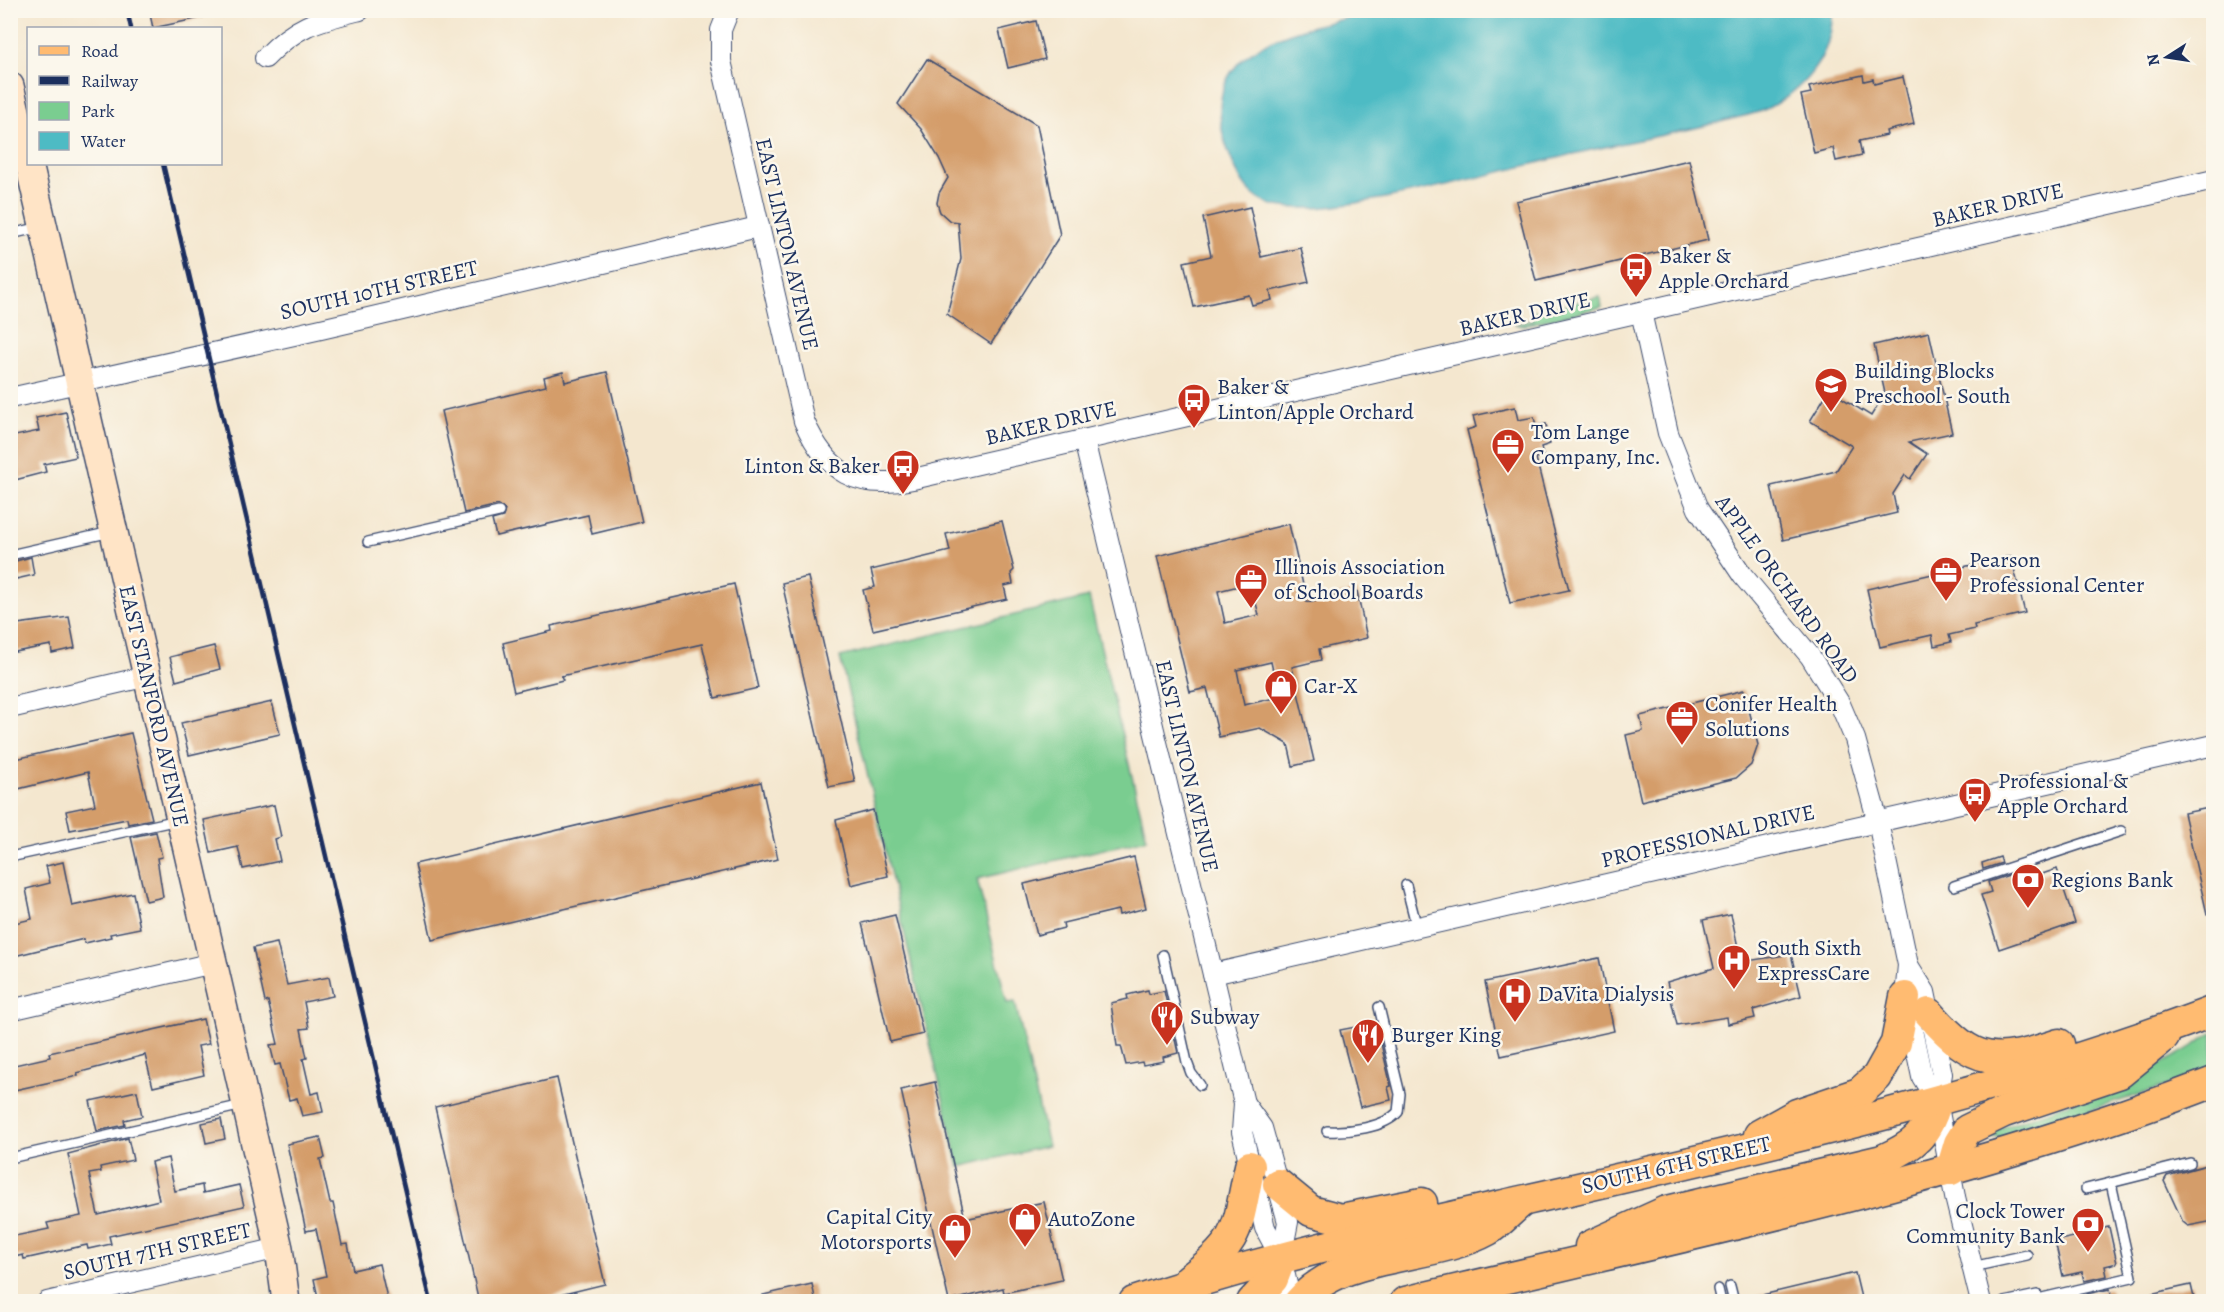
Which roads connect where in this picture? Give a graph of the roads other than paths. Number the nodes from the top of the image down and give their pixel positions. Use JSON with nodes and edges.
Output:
{"nodes":[{"id":1,"x":360,"y":10,"type":"edge"},
{"id":2,"x":729,"y":10,"type":"edge"},
{"id":3,"x":265,"y":58,"type":"dead end"},
{"id":4,"x":10,"y":86,"type":"edge"},
{"id":5,"x":27,"y":154,"type":"edge"},
{"id":6,"x":30,"y":165,"type":"edge"},
{"id":7,"x":2214,"y":180,"type":"edge"},
{"id":8,"x":44,"y":226,"type":"junction"},
{"id":9,"x":758,"y":227,"type":"junction"},
{"id":10,"x":10,"y":234,"type":"edge"},
{"id":11,"x":1641,"y":312,"type":"junction"},
{"id":12,"x":80,"y":382,"type":"junction"},
{"id":13,"x":10,"y":398,"type":"edge"},
{"id":14,"x":1084,"y":440,"type":"junction"},
{"id":15,"x":846,"y":473,"type":"joint"},
{"id":16,"x":499,"y":512,"type":"dead end"},
{"id":17,"x":114,"y":531,"type":"junction"},
{"id":18,"x":368,"y":542,"type":"dead end"},
{"id":19,"x":10,"y":555,"type":"edge"},
{"id":20,"x":148,"y":676,"type":"junction"},
{"id":21,"x":10,"y":708,"type":"edge"},
{"id":22,"x":2214,"y":745,"type":"edge"},
{"id":23,"x":180,"y":819,"type":"junction"},
{"id":24,"x":1878,"y":822,"type":"junction"},
{"id":25,"x":2121,"y":831,"type":"dead end"},
{"id":26,"x":10,"y":857,"type":"edge"},
{"id":27,"x":1406,"y":885,"type":"dead end"},
{"id":28,"x":1954,"y":886,"type":"dead end"},
{"id":29,"x":1417,"y":928,"type":"junction"},
{"id":30,"x":1163,"y":955,"type":"dead end"},
{"id":31,"x":213,"y":963,"type":"junction"},
{"id":32,"x":1908,"y":965,"type":"junction"},
{"id":33,"x":1213,"y":974,"type":"junction"},
{"id":34,"x":1917,"y":1005,"type":"junction"},
{"id":35,"x":1379,"y":1007,"type":"dead end"},
{"id":36,"x":10,"y":1010,"type":"edge"},
{"id":37,"x":2214,"y":1011,"type":"edge"},
{"id":38,"x":2175,"y":1026,"type":"junction"},
{"id":39,"x":2214,"y":1082,"type":"edge"},
{"id":40,"x":1200,"y":1085,"type":"dead end"},
{"id":41,"x":1937,"y":1101,"type":"junction"},
{"id":42,"x":1244,"y":1103,"type":"junction"},
{"id":43,"x":245,"y":1104,"type":"junction"},
{"id":44,"x":1327,"y":1131,"type":"dead end"},
{"id":45,"x":1719,"y":1156,"type":"junction"},
{"id":46,"x":10,"y":1158,"type":"edge"},
{"id":47,"x":2190,"y":1163,"type":"dead end"},
{"id":48,"x":1250,"y":1166,"type":"junction"},
{"id":49,"x":1951,"y":1170,"type":"junction"},
{"id":50,"x":1614,"y":1180,"type":"junction"},
{"id":51,"x":2111,"y":1183,"type":"junction"},
{"id":52,"x":1278,"y":1184,"type":"junction"},
{"id":53,"x":2086,"y":1189,"type":"dead end"},
{"id":54,"x":1522,"y":1201,"type":"junction"},
{"id":55,"x":279,"y":1248,"type":"junction"},
{"id":56,"x":2027,"y":1255,"type":"dead end"},
{"id":57,"x":1281,"y":1258,"type":"junction"},
{"id":58,"x":1972,"y":1267,"type":"junction"},
{"id":59,"x":1528,"y":1274,"type":"junction"},
{"id":60,"x":1180,"y":1286,"type":"junction"},
{"id":61,"x":1730,"y":1286,"type":"dead end"},
{"id":62,"x":1718,"y":1289,"type":"dead end"},
{"id":63,"x":1434,"y":1298,"type":"edge"},
{"id":64,"x":47,"y":1302,"type":"edge"},
{"id":65,"x":286,"y":1302,"type":"edge"},
{"id":66,"x":297,"y":1302,"type":"edge"},
{"id":67,"x":1134,"y":1302,"type":"edge"},
{"id":68,"x":1252,"y":1302,"type":"edge"},
{"id":69,"x":1291,"y":1302,"type":"edge"},
{"id":70,"x":1299,"y":1302,"type":"edge"},
{"id":71,"x":1405,"y":1302,"type":"edge"},
{"id":72,"x":1721,"y":1302,"type":"edge"},
{"id":73,"x":1734,"y":1302,"type":"edge"},
{"id":74,"x":1981,"y":1302,"type":"edge"},
{"id":75,"x":2004,"y":1302,"type":"edge"}],
"edges":[{"from":1,"to":3,"type":"street"},
{"from":2,"to":9,"type":"street","name":"EAST LINTON AVENUE"},
{"from":4,"to":5,"type":"main road","name":"EAST STANFORD AVENUE"},
{"from":6,"to":8,"type":"main road","name":"EAST STANFORD AVENUE"},
{"from":7,"to":11,"type":"street","name":"BAKER DRIVE"},
{"from":8,"to":10,"type":"lane"},
{"from":8,"to":12,"type":"main road","name":"EAST STANFORD AVENUE"},
{"from":9,"to":12,"type":"street","name":"SOUTH 10TH STREET"},
{"from":9,"to":15,"type":"street","name":"EAST LINTON AVENUE"},
{"from":11,"to":14,"type":"street","name":"BAKER DRIVE"},
{"from":11,"to":24,"type":"street","name":"APPLE ORCHARD ROAD"},
{"from":12,"to":13,"type":"street","name":"SOUTH 10TH STREET"},
{"from":12,"to":17,"type":"main road","name":"EAST STANFORD AVENUE"},
{"from":14,"to":15,"type":"street","name":"BAKER DRIVE"},
{"from":14,"to":33,"type":"street","name":"EAST LINTON AVENUE"},
{"from":16,"to":18,"type":"lane"},
{"from":17,"to":19,"type":"lane"},
{"from":17,"to":20,"type":"main road","name":"EAST STANFORD AVENUE"},
{"from":20,"to":21,"type":"street"},
{"from":20,"to":23,"type":"main road","name":"EAST STANFORD AVENUE"},
{"from":22,"to":24,"type":"street","name":"PROFESSIONAL DRIVE"},
{"from":23,"to":26,"type":"lane"},
{"from":23,"to":31,"type":"main road","name":"EAST STANFORD AVENUE"},
{"from":24,"to":29,"type":"street","name":"PROFESSIONAL DRIVE"},
{"from":24,"to":32,"type":"street","name":"APPLE ORCHARD ROAD"},
{"from":25,"to":28,"type":"lane"},
{"from":27,"to":29,"type":"lane"},
{"from":29,"to":33,"type":"street","name":"PROFESSIONAL DRIVE"},
{"from":30,"to":40,"type":"lane"},
{"from":31,"to":36,"type":"street"},
{"from":31,"to":43,"type":"main road","name":"EAST STANFORD AVENUE"},
{"from":32,"to":34,"type":"street","name":"APPLE ORCHARD ROAD"},
{"from":32,"to":34,"type":"street","name":"APPLE ORCHARD ROAD"},
{"from":33,"to":42,"type":"street","name":"EAST LINTON AVENUE"},
{"from":34,"to":38,"type":"main road"},
{"from":34,"to":41,"type":"street","name":"APPLE ORCHARD ROAD"},
{"from":34,"to":41,"type":"street","name":"APPLE ORCHARD ROAD"},
{"from":34,"to":45,"type":"main road"},
{"from":35,"to":44,"type":"lane"},
{"from":37,"to":38,"type":"main road","name":"SOUTH 6TH STREET"},
{"from":38,"to":41,"type":"main road","name":"SOUTH 6TH STREET"},
{"from":38,"to":49,"type":"main road"},
{"from":39,"to":49,"type":"main road"},
{"from":41,"to":45,"type":"main road","name":"SOUTH 6TH STREET"},
{"from":41,"to":49,"type":"street","name":"APPLE ORCHARD ROAD"},
{"from":41,"to":59,"type":"main road"},
{"from":42,"to":48,"type":"street","name":"EAST LINTON AVENUE"},
{"from":42,"to":52,"type":"street","name":"EAST LINTON AVENUE"},
{"from":43,"to":46,"type":"lane"},
{"from":43,"to":55,"type":"main road","name":"EAST STANFORD AVENUE"},
{"from":45,"to":50,"type":"main road","name":"SOUTH 6TH STREET"},
{"from":47,"to":51,"type":"lane"},
{"from":48,"to":57,"type":"street","name":"EAST LINTON AVENUE"},
{"from":48,"to":60,"type":"main road"},
{"from":49,"to":58,"type":"street","name":"APPLE ORCHARD ROAD"},
{"from":49,"to":59,"type":"main road"},
{"from":50,"to":52,"type":"main road"},
{"from":50,"to":54,"type":"main road","name":"SOUTH 6TH STREET"},
{"from":51,"to":53,"type":"lane"},
{"from":51,"to":75,"type":"lane"},
{"from":52,"to":57,"type":"street","name":"EAST LINTON AVENUE"},
{"from":54,"to":57,"type":"main road","name":"SOUTH 6TH STREET"},
{"from":54,"to":70,"type":"main road"},
{"from":55,"to":64,"type":"street","name":"SOUTH 7TH STREET"},
{"from":55,"to":65,"type":"main road","name":"EAST STANFORD AVENUE"},
{"from":55,"to":66,"type":"main road","name":"EAST STANFORD AVENUE"},
{"from":56,"to":58,"type":"lane"},
{"from":57,"to":60,"type":"main road","name":"SOUTH 6TH STREET"},
{"from":57,"to":68,"type":"main road"},
{"from":57,"to":69,"type":"street","name":"EAST LINTON AVENUE"},
{"from":58,"to":74,"type":"street","name":"APPLE ORCHARD ROAD"},
{"from":59,"to":63,"type":"main road"},
{"from":60,"to":67,"type":"main road","name":"SOUTH 6TH STREET"},
{"from":61,"to":73,"type":"lane"},
{"from":62,"to":72,"type":"lane"},
{"from":63,"to":71,"type":"main road"}]}
